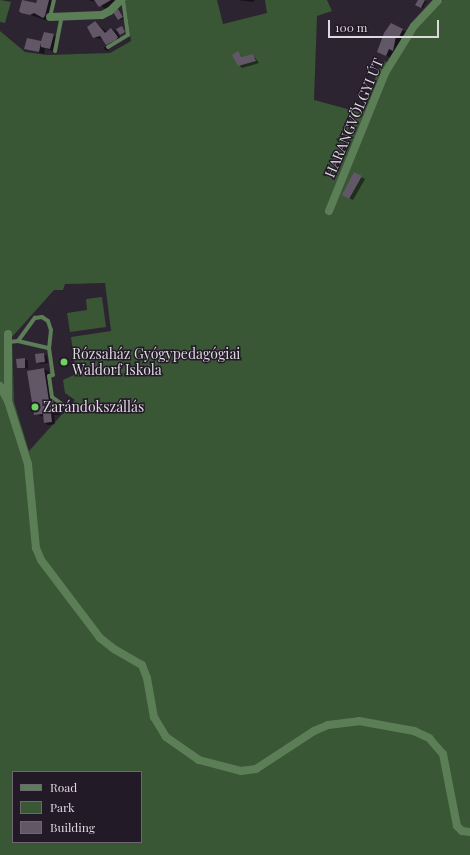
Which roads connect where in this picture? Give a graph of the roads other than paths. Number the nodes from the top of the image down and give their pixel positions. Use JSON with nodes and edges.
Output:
{"nodes":[{"id":1,"x":54,"y":0,"type":"edge"},
{"id":2,"x":122,"y":0,"type":"edge"},
{"id":3,"x":438,"y":0,"type":"edge"},
{"id":4,"x":62,"y":16,"type":"junction"},
{"id":5,"x":50,"y":17,"type":"joint"},
{"id":6,"x":108,"y":47,"type":"dead end"},
{"id":7,"x":55,"y":51,"type":"dead end"},
{"id":8,"x":328,"y":211,"type":"dead end"},
{"id":9,"x":12,"y":339,"type":"junction"},
{"id":10,"x":49,"y":348,"type":"junction"},
{"id":11,"x":0,"y":386,"type":"edge"},
{"id":12,"x":8,"y":401,"type":"junction"},
{"id":13,"x":66,"y":407,"type":"dead end"},
{"id":14,"x":470,"y":832,"type":"edge"}],
"edges":[{"from":1,"to":5,"type":"lane"},
{"from":2,"to":4,"type":"street"},
{"from":2,"to":6,"type":"lane"},
{"from":3,"to":8,"type":"street","name":"HARANGVÖLGYI ÚT"},
{"from":4,"to":5,"type":"street"},
{"from":4,"to":7,"type":"lane"},
{"from":9,"to":10,"type":"lane"},
{"from":9,"to":10,"type":"lane"},
{"from":9,"to":12,"type":"street"},
{"from":10,"to":13,"type":"lane"},
{"from":11,"to":12,"type":"street"},
{"from":12,"to":14,"type":"street"}]}
